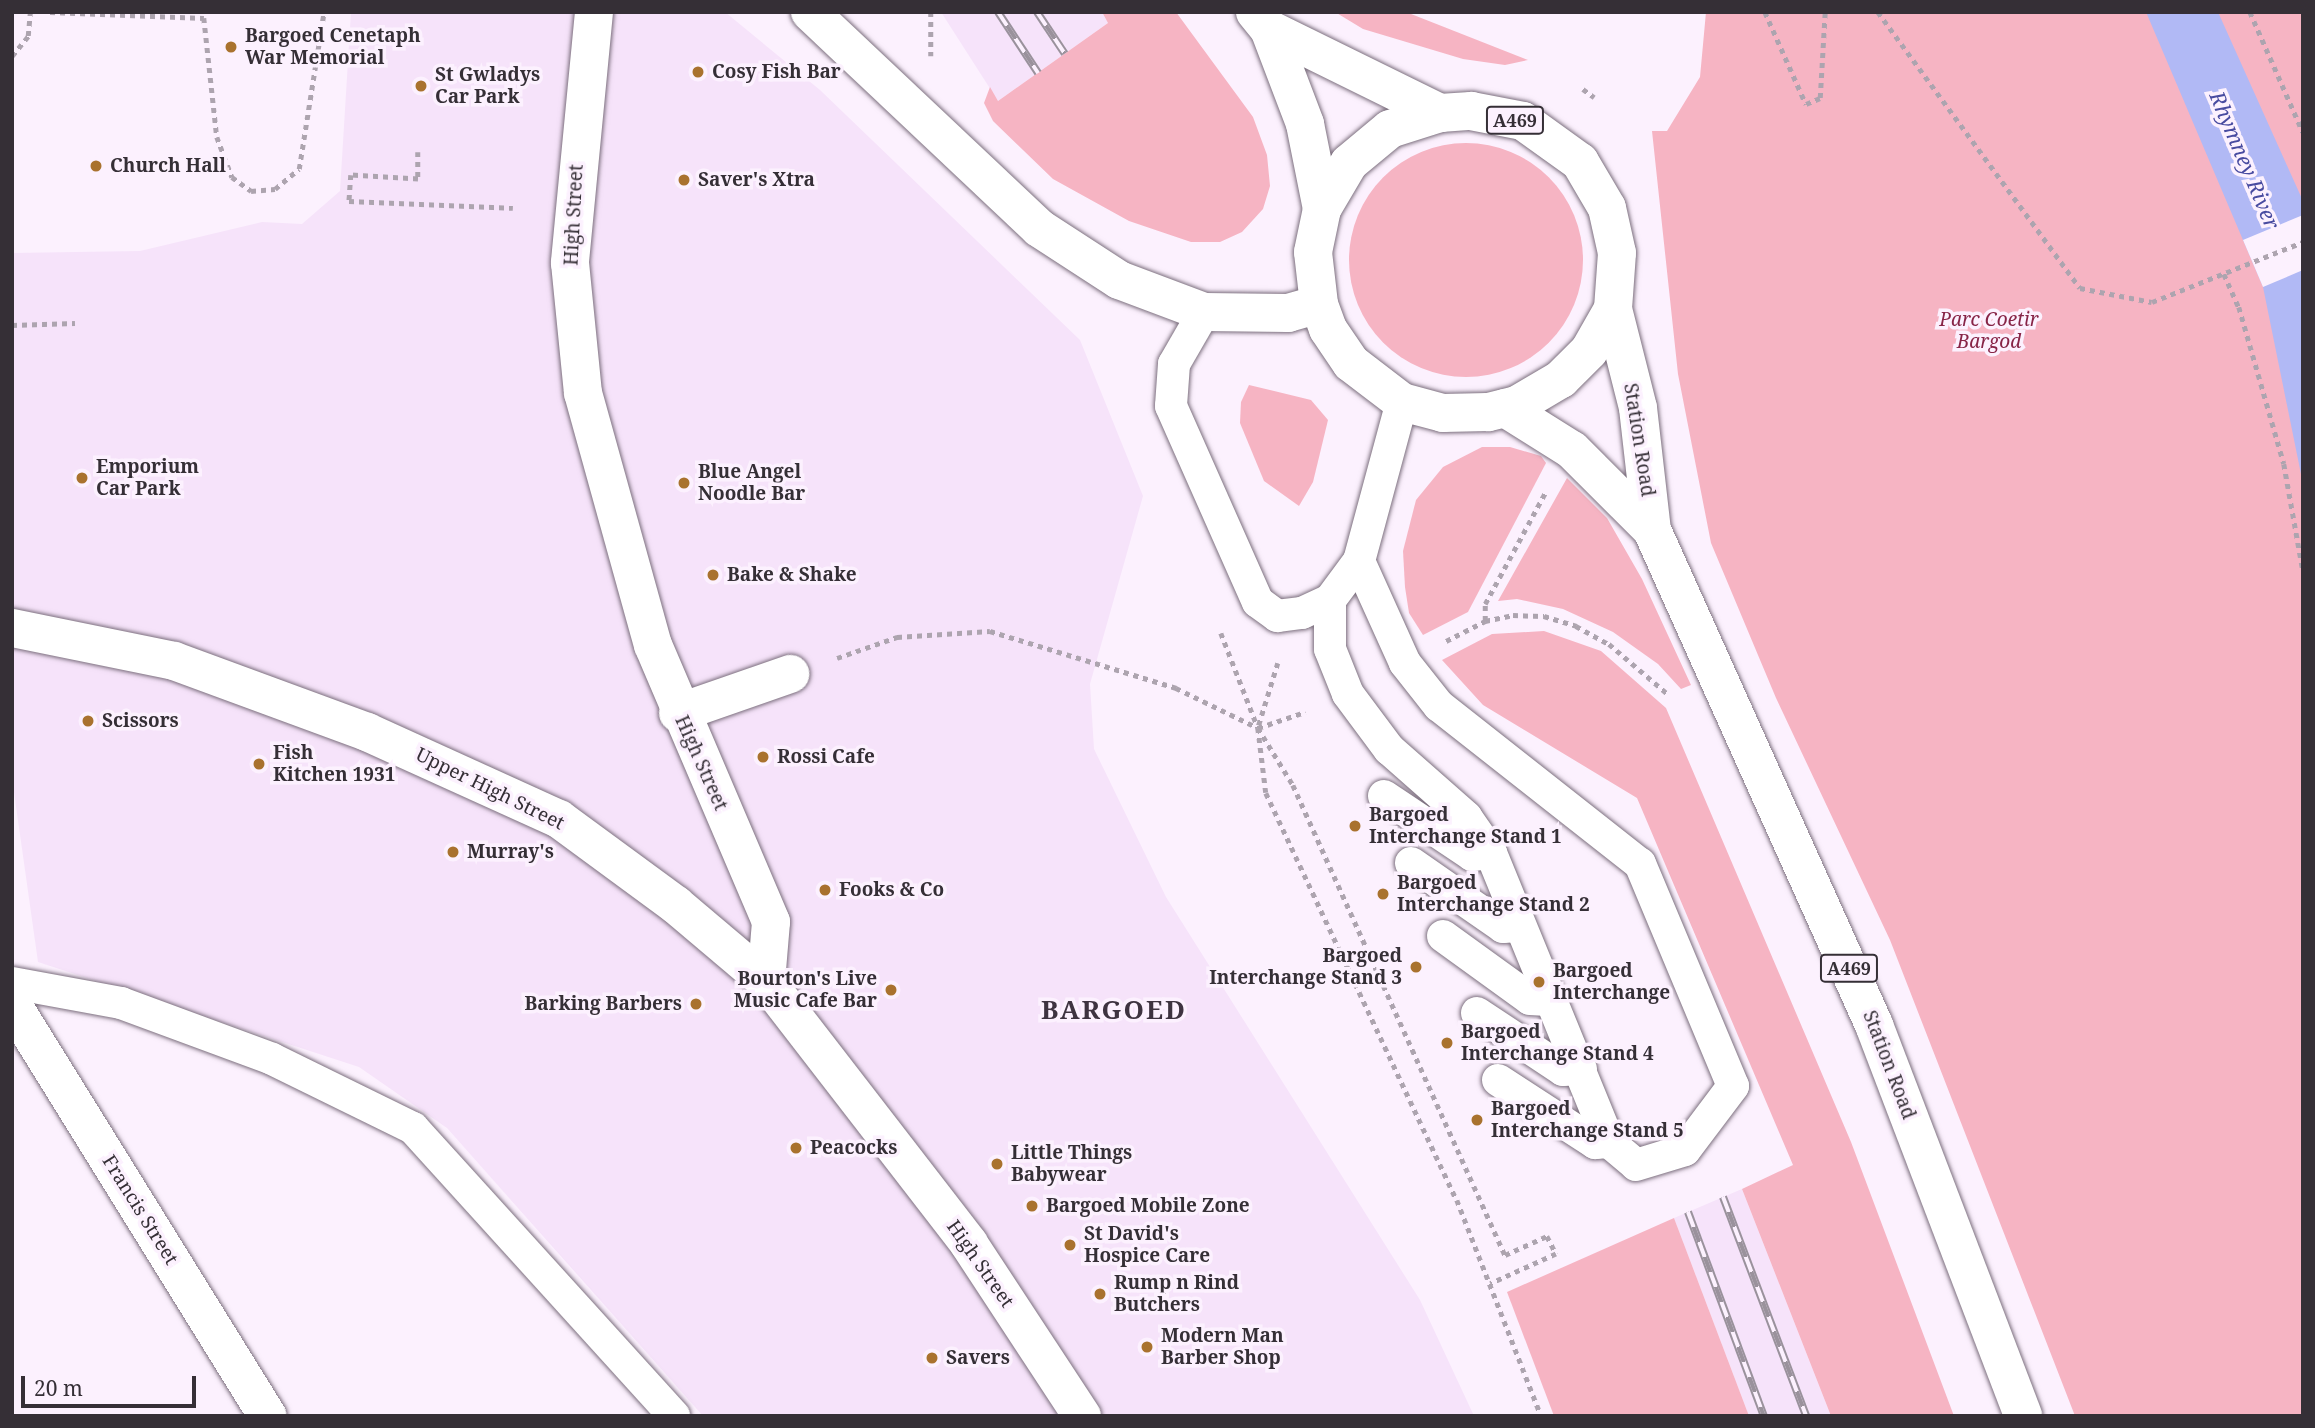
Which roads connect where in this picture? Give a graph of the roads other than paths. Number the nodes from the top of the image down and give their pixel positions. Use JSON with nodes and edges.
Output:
{"nodes":[{"id":1,"x":594,"y":12,"type":"edge"},
{"id":2,"x":810,"y":12,"type":"edge"},
{"id":3,"x":1262,"y":21,"type":"edge"},
{"id":4,"x":1440,"y":113,"type":"junction"},
{"id":5,"x":1322,"y":209,"type":"junction"},
{"id":6,"x":1319,"y":304,"type":"junction"},
{"id":7,"x":1613,"y":309,"type":"junction"},
{"id":8,"x":1205,"y":312,"type":"junction"},
{"id":9,"x":1402,"y":402,"type":"junction"},
{"id":10,"x":1505,"y":408,"type":"junction"},
{"id":11,"x":1652,"y":530,"type":"junction"},
{"id":12,"x":1359,"y":561,"type":"junction"},
{"id":13,"x":1330,"y":600,"type":"junction"},
{"id":14,"x":12,"y":628,"type":"edge"},
{"id":15,"x":790,"y":674,"type":"road end"},
{"id":16,"x":678,"y":713,"type":"junction"},
{"id":17,"x":1384,"y":796,"type":"dead end"},
{"id":18,"x":1491,"y":853,"type":"junction"},
{"id":19,"x":1411,"y":863,"type":"dead end"},
{"id":20,"x":1520,"y":926,"type":"junction"},
{"id":21,"x":1443,"y":936,"type":"dead end"},
{"id":22,"x":766,"y":981,"type":"junction"},
{"id":23,"x":12,"y":983,"type":"edge"},
{"id":24,"x":1552,"y":1000,"type":"junction"},
{"id":25,"x":12,"y":1004,"type":"edge"},
{"id":26,"x":1477,"y":1013,"type":"dead end"},
{"id":27,"x":1581,"y":1069,"type":"junction"},
{"id":28,"x":1498,"y":1080,"type":"dead end"},
{"id":29,"x":1609,"y":1142,"type":"junction"},
{"id":30,"x":267,"y":1416,"type":"edge"},
{"id":31,"x":674,"y":1416,"type":"edge"},
{"id":32,"x":1082,"y":1416,"type":"edge"},
{"id":33,"x":2023,"y":1416,"type":"edge"}],
"edges":[{"from":1,"to":16,"type":"street","name":"High Street"},
{"from":2,"to":8,"type":"street"},
{"from":3,"to":4,"type":"street","name":"Station Road","number":"A469"},
{"from":3,"to":5,"type":"street","name":"Station Road","number":"A469"},
{"from":4,"to":5,"type":"street","name":"Station Road","number":"A469"},
{"from":4,"to":7,"type":"street","name":"Station Road","number":"A469"},
{"from":5,"to":6,"type":"street","name":"Station Road","number":"A469"},
{"from":6,"to":8,"type":"street"},
{"from":6,"to":9,"type":"street","name":"Station Road","number":"A469"},
{"from":7,"to":10,"type":"street","name":"Station Road","number":"A469"},
{"from":7,"to":11,"type":"street","name":"Station Road","number":"A469"},
{"from":8,"to":13,"type":"lane"},
{"from":9,"to":10,"type":"street","name":"Station Road","number":"A469"},
{"from":9,"to":12,"type":"lane"},
{"from":10,"to":11,"type":"street","name":"Station Road","number":"A469"},
{"from":11,"to":33,"type":"street","name":"Station Road","number":"A469"},
{"from":12,"to":13,"type":"lane"},
{"from":12,"to":29,"type":"lane"},
{"from":13,"to":18,"type":"lane"},
{"from":14,"to":22,"type":"street","name":"Upper High Street"},
{"from":15,"to":16,"type":"street"},
{"from":16,"to":22,"type":"street","name":"High Street"},
{"from":17,"to":18,"type":"lane"},
{"from":18,"to":20,"type":"lane"},
{"from":19,"to":20,"type":"lane"},
{"from":20,"to":24,"type":"lane"},
{"from":21,"to":24,"type":"lane"},
{"from":22,"to":32,"type":"street","name":"High Street"},
{"from":23,"to":31,"type":"lane"},
{"from":24,"to":27,"type":"lane"},
{"from":25,"to":30,"type":"street","name":"Francis Street"},
{"from":26,"to":27,"type":"lane"},
{"from":27,"to":29,"type":"lane"},
{"from":28,"to":29,"type":"lane"}]}
